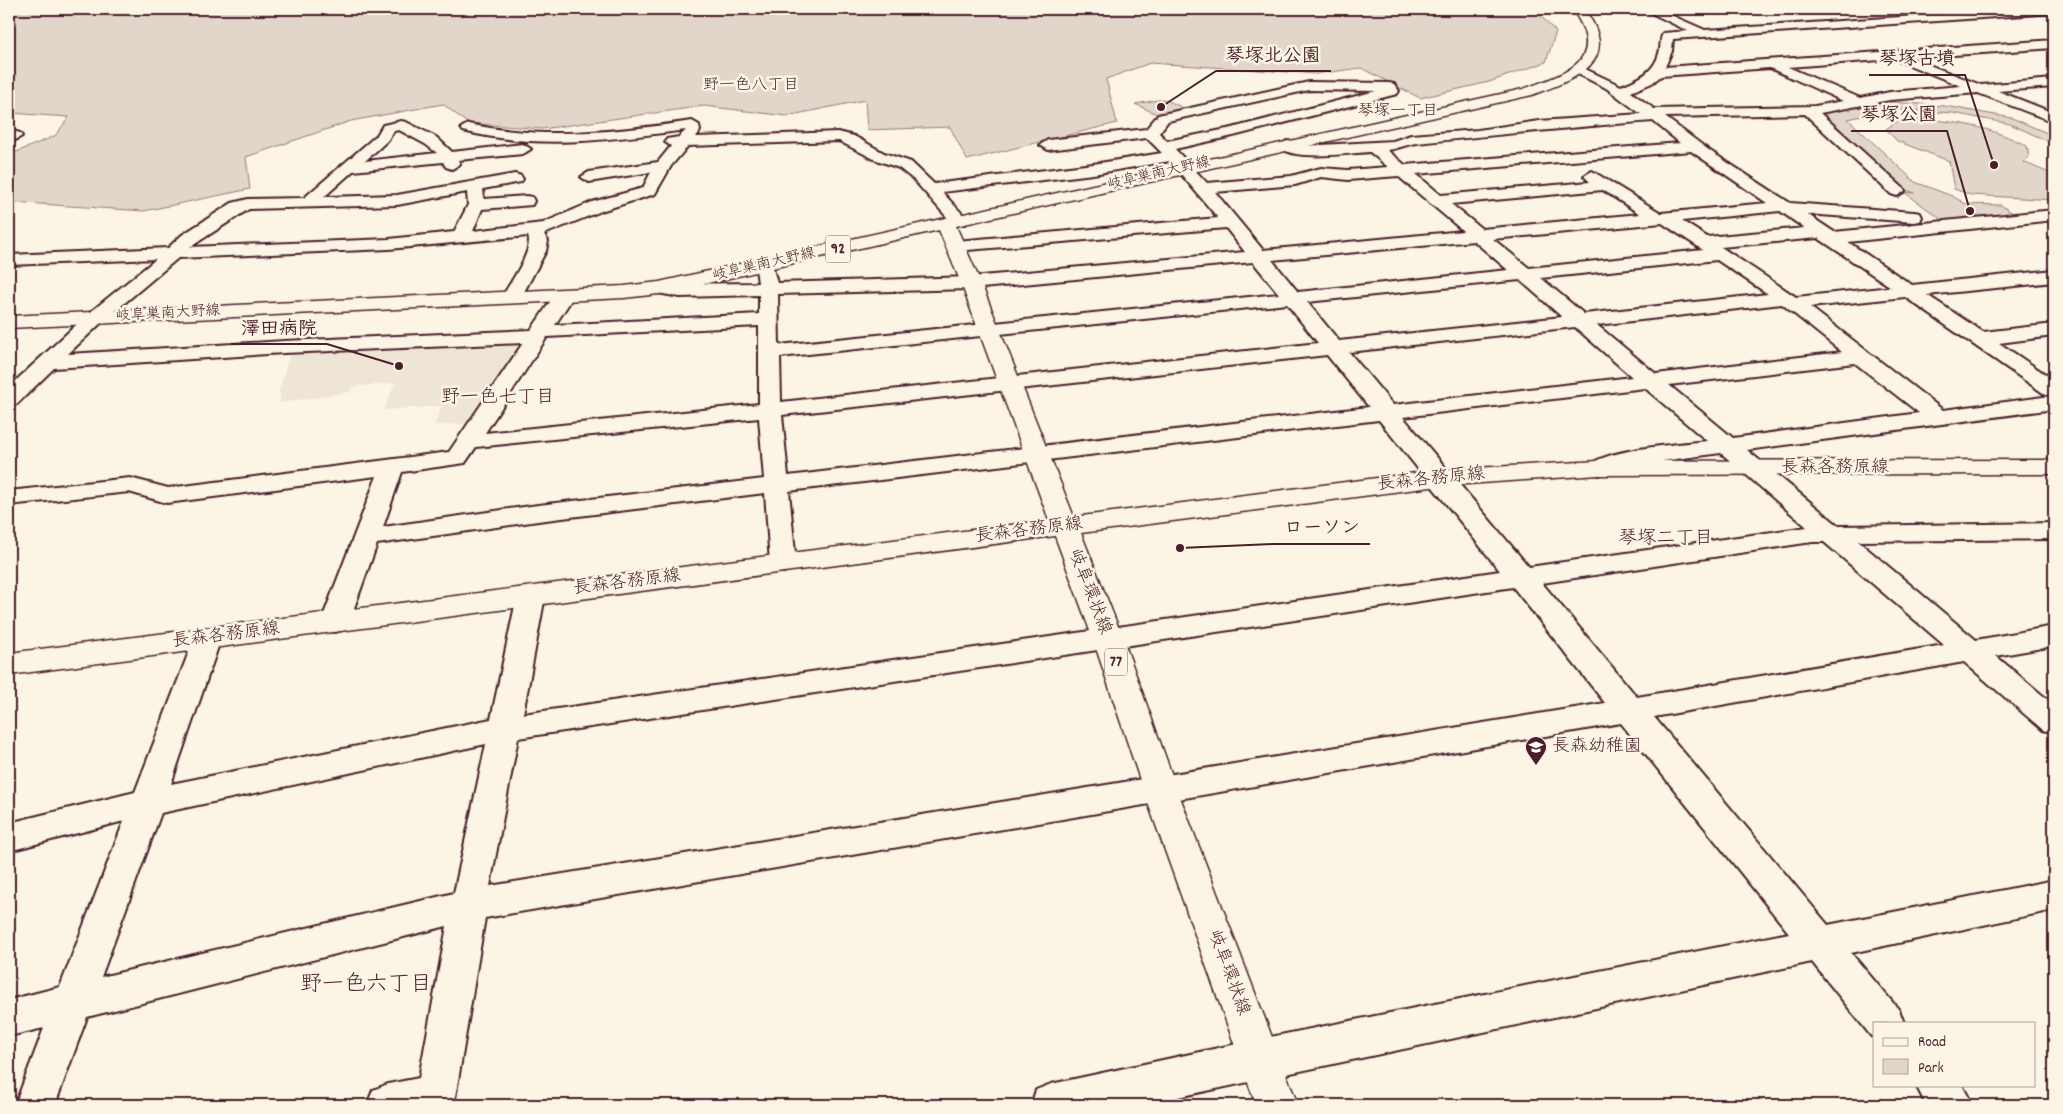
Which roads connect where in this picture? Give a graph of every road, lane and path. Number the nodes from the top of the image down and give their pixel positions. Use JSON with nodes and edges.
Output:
{"nodes":[{"id":1,"x":1578,"y":9,"type":"edge"},
{"id":2,"x":1622,"y":9,"type":"edge"},
{"id":3,"x":1648,"y":9,"type":"edge"},
{"id":4,"x":1962,"y":9,"type":"edge"},
{"id":5,"x":2054,"y":10,"type":"edge"},
{"id":6,"x":1981,"y":15,"type":"junction"},
{"id":7,"x":1794,"y":16,"type":"dead end"},
{"id":8,"x":2008,"y":24,"type":"dead end"},
{"id":9,"x":1820,"y":26,"type":"junction"},
{"id":10,"x":1704,"y":34,"type":"junction"},
{"id":11,"x":2036,"y":34,"type":"dead end"},
{"id":12,"x":1847,"y":37,"type":"dead end"},
{"id":13,"x":2054,"y":40,"type":"edge"},
{"id":14,"x":1866,"y":44,"type":"dead end"},
{"id":15,"x":2054,"y":44,"type":"edge"},
{"id":16,"x":1730,"y":45,"type":"dead end"},
{"id":17,"x":1747,"y":53,"type":"dead end"},
{"id":18,"x":1893,"y":55,"type":"junction"},
{"id":19,"x":1772,"y":64,"type":"junction"},
{"id":20,"x":1576,"y":70,"type":"junction"},
{"id":21,"x":1657,"y":72,"type":"junction"},
{"id":22,"x":2054,"y":83,"type":"edge"},
{"id":23,"x":1979,"y":89,"type":"junction"},
{"id":24,"x":1618,"y":91,"type":"junction"},
{"id":25,"x":1856,"y":102,"type":"junction"},
{"id":26,"x":1807,"y":109,"type":"junction"},
{"id":27,"x":1651,"y":115,"type":"junction"},
{"id":28,"x":2054,"y":118,"type":"edge"},
{"id":29,"x":468,"y":128,"type":"dead end"},
{"id":30,"x":1151,"y":133,"type":"junction"},
{"id":31,"x":9,"y":134,"type":"edge"},
{"id":32,"x":9,"y":140,"type":"edge"},
{"id":33,"x":685,"y":141,"type":"junction"},
{"id":34,"x":520,"y":144,"type":"junction"},
{"id":35,"x":1048,"y":145,"type":"dead end"},
{"id":36,"x":1287,"y":146,"type":"junction"},
{"id":37,"x":1693,"y":146,"type":"junction"},
{"id":38,"x":1374,"y":147,"type":"junction"},
{"id":39,"x":448,"y":156,"type":"junction"},
{"id":40,"x":1563,"y":157,"type":"junction"},
{"id":41,"x":1182,"y":164,"type":"junction"},
{"id":42,"x":663,"y":166,"type":"junction"},
{"id":43,"x":350,"y":167,"type":"junction"},
{"id":44,"x":1402,"y":170,"type":"junction"},
{"id":45,"x":589,"y":177,"type":"dead end"},
{"id":46,"x":515,"y":179,"type":"dead end"},
{"id":47,"x":1606,"y":185,"type":"junction"},
{"id":48,"x":469,"y":187,"type":"junction"},
{"id":49,"x":931,"y":189,"type":"junction"},
{"id":50,"x":1897,"y":191,"type":"dead end"},
{"id":51,"x":1437,"y":200,"type":"junction"},
{"id":52,"x":310,"y":201,"type":"junction"},
{"id":53,"x":526,"y":201,"type":"dead end"},
{"id":54,"x":476,"y":205,"type":"junction"},
{"id":55,"x":1784,"y":207,"type":"junction"},
{"id":56,"x":2046,"y":216,"type":"edge"},
{"id":57,"x":1661,"y":217,"type":"junction"},
{"id":58,"x":1231,"y":222,"type":"junction"},
{"id":59,"x":2054,"y":224,"type":"edge"},
{"id":60,"x":1957,"y":225,"type":"junction"},
{"id":61,"x":534,"y":230,"type":"junction"},
{"id":62,"x":953,"y":230,"type":"junction"},
{"id":63,"x":1479,"y":235,"type":"junction"},
{"id":64,"x":1826,"y":235,"type":"junction"},
{"id":65,"x":461,"y":237,"type":"junction"},
{"id":66,"x":1712,"y":248,"type":"junction"},
{"id":67,"x":171,"y":254,"type":"junction"},
{"id":68,"x":1259,"y":256,"type":"junction"},
{"id":69,"x":9,"y":260,"type":"edge"},
{"id":70,"x":764,"y":266,"type":"junction"},
{"id":71,"x":1525,"y":274,"type":"junction"},
{"id":72,"x":2054,"y":276,"type":"edge"},
{"id":73,"x":971,"y":283,"type":"junction"},
{"id":74,"x":768,"y":287,"type":"junction"},
{"id":75,"x":659,"y":288,"type":"junction"},
{"id":76,"x":1911,"y":292,"type":"junction"},
{"id":77,"x":565,"y":294,"type":"junction"},
{"id":78,"x":512,"y":297,"type":"junction"},
{"id":79,"x":1294,"y":298,"type":"junction"},
{"id":80,"x":1789,"y":300,"type":"junction"},
{"id":81,"x":95,"y":318,"type":"junction"},
{"id":82,"x":768,"y":319,"type":"junction"},
{"id":83,"x":1580,"y":320,"type":"junction"},
{"id":84,"x":9,"y":322,"type":"edge"},
{"id":85,"x":989,"y":329,"type":"junction"},
{"id":86,"x":2054,"y":330,"type":"edge"},
{"id":87,"x":540,"y":334,"type":"junction"},
{"id":88,"x":1980,"y":339,"type":"junction"},
{"id":89,"x":1334,"y":346,"type":"junction"},
{"id":90,"x":769,"y":352,"type":"junction"},
{"id":91,"x":1859,"y":356,"type":"junction"},
{"id":92,"x":48,"y":362,"type":"junction"},
{"id":93,"x":1652,"y":381,"type":"junction"},
{"id":94,"x":1009,"y":383,"type":"junction"},
{"id":95,"x":2054,"y":390,"type":"edge"},
{"id":96,"x":9,"y":399,"type":"edge"},
{"id":97,"x":2054,"y":402,"type":"edge"},
{"id":98,"x":770,"y":410,"type":"junction"},
{"id":99,"x":1387,"y":413,"type":"junction"},
{"id":100,"x":1939,"y":418,"type":"junction"},
{"id":101,"x":470,"y":441,"type":"junction"},
{"id":102,"x":1728,"y":445,"type":"junction"},
{"id":103,"x":1036,"y":454,"type":"junction"},
{"id":104,"x":393,"y":465,"type":"junction"},
{"id":105,"x":2054,"y":467,"type":"edge"},
{"id":106,"x":1599,"y":468,"type":"junction"},
{"id":107,"x":1755,"y":469,"type":"junction"},
{"id":108,"x":1439,"y":478,"type":"junction"},
{"id":109,"x":776,"y":486,"type":"junction"},
{"id":110,"x":9,"y":498,"type":"edge"},
{"id":111,"x":1063,"y":527,"type":"junction"},
{"id":112,"x":2054,"y":531,"type":"edge"},
{"id":113,"x":1833,"y":535,"type":"junction"},
{"id":114,"x":367,"y":537,"type":"junction"},
{"id":115,"x":782,"y":564,"type":"junction"},
{"id":116,"x":1521,"y":578,"type":"junction"},
{"id":117,"x":531,"y":596,"type":"junction"},
{"id":118,"x":335,"y":622,"type":"junction"},
{"id":119,"x":2054,"y":636,"type":"edge"},
{"id":120,"x":206,"y":638,"type":"junction"},
{"id":121,"x":1108,"y":639,"type":"junction"},
{"id":122,"x":1969,"y":651,"type":"junction"},
{"id":123,"x":9,"y":664,"type":"edge"},
{"id":124,"x":1629,"y":710,"type":"junction"},
{"id":125,"x":2054,"y":722,"type":"edge"},
{"id":126,"x":504,"y":728,"type":"junction"},
{"id":127,"x":1160,"y":789,"type":"junction"},
{"id":128,"x":148,"y":802,"type":"junction"},
{"id":129,"x":9,"y":837,"type":"edge"},
{"id":130,"x":2054,"y":895,"type":"edge"},
{"id":131,"x":469,"y":905,"type":"junction"},
{"id":132,"x":1821,"y":944,"type":"junction"},
{"id":133,"x":72,"y":1002,"type":"junction"},
{"id":134,"x":9,"y":1018,"type":"edge"},
{"id":135,"x":1884,"y":1022,"type":"edge"},
{"id":136,"x":1260,"y":1059,"type":"junction"},
{"id":137,"x":1937,"y":1086,"type":"edge"},
{"id":138,"x":435,"y":1100,"type":"edge"},
{"id":139,"x":34,"y":1105,"type":"edge"},
{"id":140,"x":388,"y":1105,"type":"edge"},
{"id":141,"x":1051,"y":1105,"type":"edge"},
{"id":142,"x":1277,"y":1105,"type":"edge"},
{"id":143,"x":1952,"y":1105,"type":"edge"}],
"edges":[{"from":1,"to":2,"type":"street"},
{"from":1,"to":20,"type":"main road","name":"岐阜巣南大野線","number":"92"},
{"from":3,"to":10,"type":"street"},
{"from":4,"to":6,"type":"street"},
{"from":5,"to":6,"type":"street"},
{"from":6,"to":8,"type":"street"},
{"from":6,"to":9,"type":"street"},
{"from":7,"to":9,"type":"street"},
{"from":9,"to":10,"type":"street"},
{"from":9,"to":12,"type":"street"},
{"from":10,"to":16,"type":"street"},
{"from":10,"to":21,"type":"street"},
{"from":11,"to":13,"type":"street"},
{"from":14,"to":18,"type":"street"},
{"from":15,"to":18,"type":"street"},
{"from":17,"to":19,"type":"street"},
{"from":18,"to":19,"type":"street"},
{"from":18,"to":23,"type":"street"},
{"from":19,"to":21,"type":"street"},
{"from":19,"to":25,"type":"street"},
{"from":20,"to":24,"type":"street"},
{"from":20,"to":36,"type":"main road","name":"岐阜巣南大野線","number":"92"},
{"from":21,"to":24,"type":"street"},
{"from":22,"to":23,"type":"street"},
{"from":23,"to":25,"type":"street"},
{"from":23,"to":28,"type":"street"},
{"from":24,"to":27,"type":"street"},
{"from":25,"to":26,"type":"street"},
{"from":26,"to":27,"type":"street"},
{"from":26,"to":50,"type":"street"},
{"from":27,"to":37,"type":"street"},
{"from":27,"to":38,"type":"street"},
{"from":29,"to":34,"type":"street"},
{"from":30,"to":35,"type":"street"},
{"from":30,"to":41,"type":"street"},
{"from":30,"to":41,"type":"street"},
{"from":31,"to":32,"type":"street"},
{"from":33,"to":34,"type":"street"},
{"from":33,"to":42,"type":"street"},
{"from":33,"to":49,"type":"street"},
{"from":34,"to":39,"type":"street"},
{"from":36,"to":38,"type":"street"},
{"from":36,"to":41,"type":"main road","name":"岐阜巣南大野線","number":"92"},
{"from":37,"to":40,"type":"street"},
{"from":37,"to":55,"type":"street"},
{"from":38,"to":44,"type":"street"},
{"from":39,"to":43,"type":"street"},
{"from":39,"to":43,"type":"street"},
{"from":39,"to":48,"type":"street"},
{"from":40,"to":44,"type":"street"},
{"from":40,"to":47,"type":"street"},
{"from":41,"to":44,"type":"street"},
{"from":41,"to":49,"type":"street"},
{"from":41,"to":58,"type":"street"},
{"from":41,"to":62,"type":"main road","name":"岐阜巣南大野線","number":"92"},
{"from":42,"to":45,"type":"street"},
{"from":42,"to":61,"type":"street"},
{"from":43,"to":52,"type":"street"},
{"from":44,"to":51,"type":"street"},
{"from":46,"to":48,"type":"street"},
{"from":47,"to":51,"type":"street"},
{"from":47,"to":57,"type":"street"},
{"from":48,"to":52,"type":"street"},
{"from":48,"to":54,"type":"street"},
{"from":49,"to":62,"type":"street"},
{"from":51,"to":63,"type":"street"},
{"from":52,"to":67,"type":"street"},
{"from":53,"to":54,"type":"street"},
{"from":54,"to":65,"type":"street"},
{"from":55,"to":57,"type":"street"},
{"from":55,"to":60,"type":"street"},
{"from":55,"to":64,"type":"street"},
{"from":56,"to":59,"type":"street"},
{"from":56,"to":60,"type":"street"},
{"from":57,"to":63,"type":"street"},
{"from":57,"to":66,"type":"street"},
{"from":58,"to":62,"type":"street"},
{"from":58,"to":68,"type":"street"},
{"from":60,"to":64,"type":"street"},
{"from":61,"to":65,"type":"street"},
{"from":61,"to":78,"type":"street"},
{"from":62,"to":70,"type":"main road","name":"岐阜巣南大野線","number":"92"},
{"from":62,"to":73,"type":"main road","name":"岐阜環状線","number":"77"},
{"from":63,"to":68,"type":"street"},
{"from":63,"to":71,"type":"street"},
{"from":64,"to":66,"type":"street"},
{"from":64,"to":76,"type":"street"},
{"from":65,"to":67,"type":"street"},
{"from":66,"to":71,"type":"street"},
{"from":66,"to":80,"type":"street"},
{"from":67,"to":69,"type":"street"},
{"from":67,"to":81,"type":"street"},
{"from":68,"to":73,"type":"street"},
{"from":68,"to":79,"type":"street"},
{"from":70,"to":74,"type":"street"},
{"from":70,"to":75,"type":"main road","name":"岐阜巣南大野線","number":"92"},
{"from":71,"to":79,"type":"street"},
{"from":71,"to":83,"type":"street"},
{"from":72,"to":76,"type":"street"},
{"from":73,"to":74,"type":"street"},
{"from":73,"to":85,"type":"main road","name":"岐阜環状線","number":"77"},
{"from":74,"to":75,"type":"street"},
{"from":74,"to":82,"type":"street"},
{"from":75,"to":77,"type":"main road","name":"岐阜巣南大野線","number":"92"},
{"from":76,"to":80,"type":"street"},
{"from":76,"to":88,"type":"street"},
{"from":77,"to":78,"type":"main road","name":"岐阜巣南大野線","number":"92"},
{"from":77,"to":87,"type":"street"},
{"from":78,"to":81,"type":"main road","name":"岐阜巣南大野線","number":"92"},
{"from":79,"to":85,"type":"street"},
{"from":79,"to":89,"type":"street"},
{"from":80,"to":83,"type":"street"},
{"from":80,"to":91,"type":"street"},
{"from":81,"to":84,"type":"main road","name":"岐阜巣南大野線","number":"92"},
{"from":81,"to":92,"type":"street"},
{"from":82,"to":87,"type":"street"},
{"from":82,"to":90,"type":"street"},
{"from":83,"to":89,"type":"street"},
{"from":83,"to":93,"type":"street"},
{"from":85,"to":90,"type":"street"},
{"from":85,"to":94,"type":"main road","name":"岐阜環状線","number":"77"},
{"from":86,"to":88,"type":"street"},
{"from":87,"to":92,"type":"street"},
{"from":87,"to":101,"type":"street"},
{"from":88,"to":95,"type":"street"},
{"from":89,"to":94,"type":"street"},
{"from":89,"to":99,"type":"street"},
{"from":90,"to":98,"type":"street"},
{"from":91,"to":93,"type":"street"},
{"from":91,"to":100,"type":"street"},
{"from":92,"to":96,"type":"street"},
{"from":93,"to":99,"type":"street"},
{"from":93,"to":102,"type":"street"},
{"from":94,"to":98,"type":"street"},
{"from":94,"to":103,"type":"main road","name":"岐阜環状線","number":"77"},
{"from":97,"to":100,"type":"street"},
{"from":98,"to":101,"type":"street"},
{"from":98,"to":109,"type":"street"},
{"from":99,"to":103,"type":"street"},
{"from":99,"to":108,"type":"street"},
{"from":100,"to":102,"type":"street"},
{"from":101,"to":104,"type":"street"},
{"from":102,"to":106,"type":"street"},
{"from":102,"to":107,"type":"street"},
{"from":103,"to":109,"type":"street"},
{"from":103,"to":111,"type":"main road","name":"岐阜環状線","number":"77"},
{"from":104,"to":110,"type":"street"},
{"from":104,"to":114,"type":"street"},
{"from":105,"to":107,"type":"main road","name":"長森各務原線"},
{"from":106,"to":107,"type":"main road","name":"長森各務原線"},
{"from":106,"to":108,"type":"main road","name":"長森各務原線"},
{"from":107,"to":113,"type":"street"},
{"from":108,"to":111,"type":"main road","name":"長森各務原線"},
{"from":108,"to":116,"type":"street"},
{"from":109,"to":114,"type":"street"},
{"from":109,"to":115,"type":"street"},
{"from":111,"to":115,"type":"main road","name":"長森各務原線"},
{"from":111,"to":121,"type":"main road","name":"岐阜環状線","number":"77"},
{"from":112,"to":113,"type":"street"},
{"from":113,"to":116,"type":"street"},
{"from":113,"to":122,"type":"street"},
{"from":114,"to":118,"type":"street"},
{"from":115,"to":117,"type":"main road","name":"長森各務原線"},
{"from":116,"to":121,"type":"street"},
{"from":116,"to":124,"type":"street"},
{"from":117,"to":118,"type":"main road","name":"長森各務原線"},
{"from":117,"to":126,"type":"street"},
{"from":118,"to":120,"type":"main road","name":"長森各務原線"},
{"from":119,"to":122,"type":"street"},
{"from":120,"to":123,"type":"main road","name":"長森各務原線"},
{"from":120,"to":128,"type":"street"},
{"from":121,"to":126,"type":"street"},
{"from":121,"to":127,"type":"main road","name":"岐阜環状線","number":"77"},
{"from":122,"to":124,"type":"street"},
{"from":122,"to":125,"type":"street"},
{"from":124,"to":127,"type":"street"},
{"from":124,"to":132,"type":"street"},
{"from":126,"to":128,"type":"street"},
{"from":126,"to":131,"type":"street"},
{"from":127,"to":131,"type":"street"},
{"from":127,"to":136,"type":"main road","name":"岐阜環状線","number":"77"},
{"from":128,"to":129,"type":"street"},
{"from":128,"to":133,"type":"street"},
{"from":130,"to":132,"type":"street"},
{"from":131,"to":133,"type":"street"},
{"from":131,"to":138,"type":"street"},
{"from":132,"to":135,"type":"street"},
{"from":132,"to":136,"type":"street"},
{"from":133,"to":134,"type":"street"},
{"from":133,"to":139,"type":"street"},
{"from":136,"to":141,"type":"street"},
{"from":136,"to":142,"type":"main road","name":"岐阜環状線","number":"77"},
{"from":137,"to":143,"type":"street"},
{"from":138,"to":140,"type":"street"}]}
